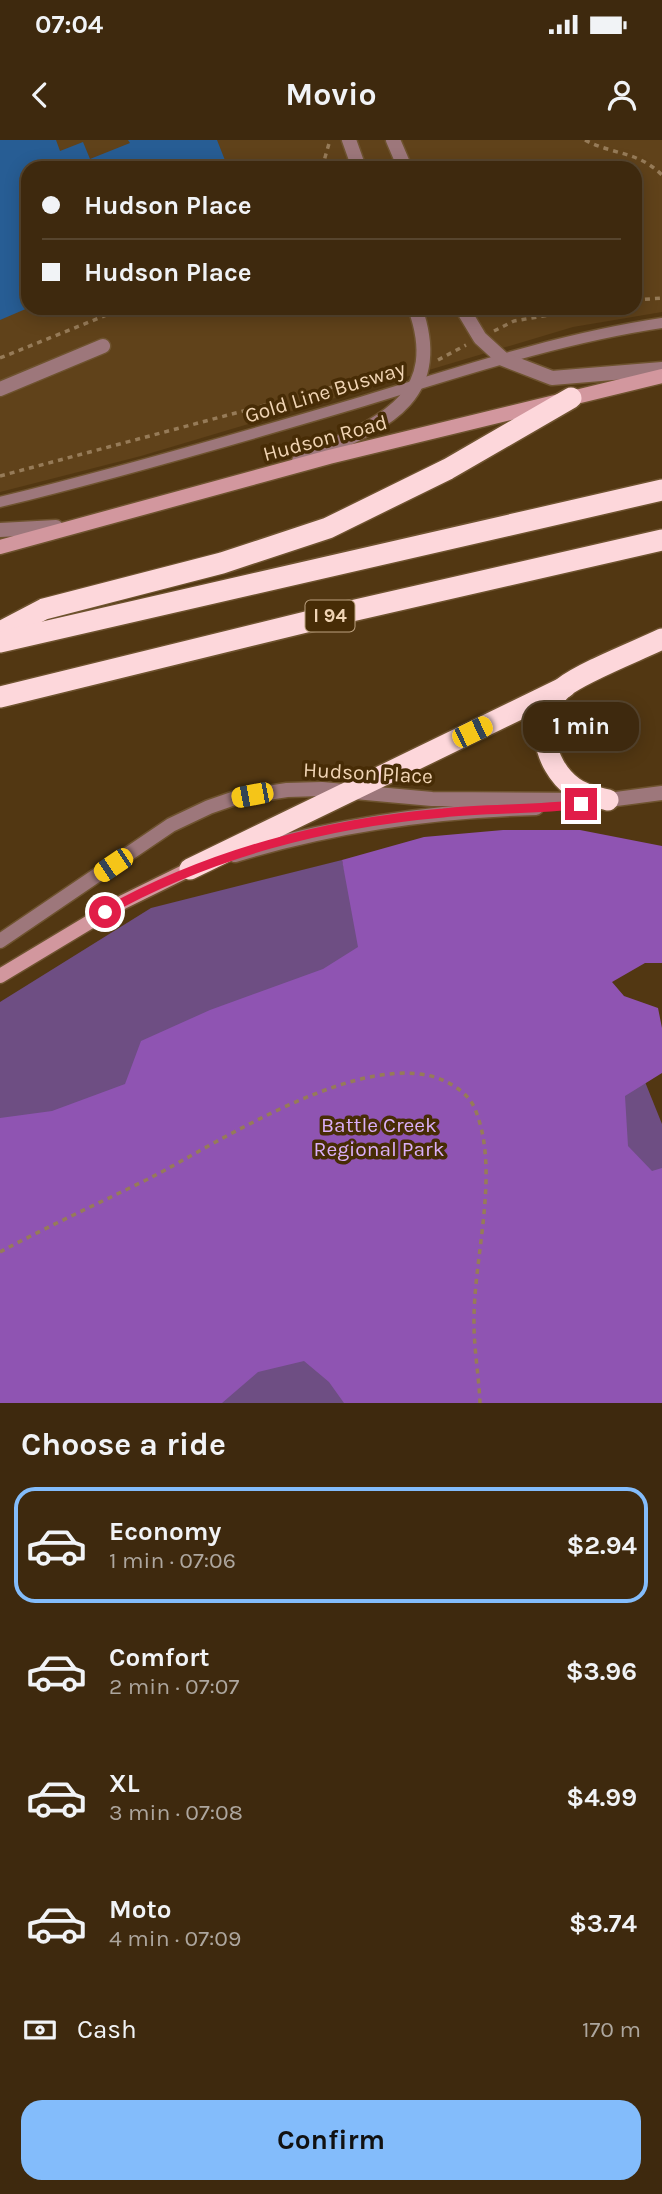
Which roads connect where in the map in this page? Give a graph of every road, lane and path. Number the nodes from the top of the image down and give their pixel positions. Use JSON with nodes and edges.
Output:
{"nodes":[{"id":1,"x":330,"y":140,"type":"edge"},
{"id":2,"x":349,"y":140,"type":"edge"},
{"id":3,"x":393,"y":140,"type":"edge"},
{"id":4,"x":404,"y":140,"type":"edge"},
{"id":5,"x":585,"y":140,"type":"edge"},
{"id":6,"x":324,"y":161,"type":"edge"},
{"id":7,"x":356,"y":161,"type":"edge"},
{"id":8,"x":402,"y":161,"type":"edge"},
{"id":9,"x":409,"y":161,"type":"edge"},
{"id":10,"x":662,"y":175,"type":"edge"},
{"id":11,"x":662,"y":298,"type":"edge"},
{"id":12,"x":642,"y":299,"type":"edge"},
{"id":13,"x":107,"y":315,"type":"edge"},
{"id":14,"x":417,"y":315,"type":"edge"},
{"id":15,"x":466,"y":315,"type":"edge"},
{"id":16,"x":549,"y":315,"type":"edge"},
{"id":17,"x":662,"y":323,"type":"edge"},
{"id":18,"x":480,"y":338,"type":"junction"},
{"id":19,"x":103,"y":346,"type":"dead end"},
{"id":20,"x":0,"y":358,"type":"edge"},
{"id":21,"x":503,"y":359,"type":"junction"},
{"id":22,"x":424,"y":363,"type":"junction"},
{"id":23,"x":662,"y":369,"type":"edge"},
{"id":24,"x":662,"y":376,"type":"edge"},
{"id":25,"x":418,"y":384,"type":"junction"},
{"id":26,"x":0,"y":389,"type":"edge"},
{"id":27,"x":571,"y":398,"type":"junction"},
{"id":28,"x":276,"y":473,"type":"junction"},
{"id":29,"x":0,"y":476,"type":"edge"},
{"id":30,"x":662,"y":490,"type":"edge"},
{"id":31,"x":0,"y":502,"type":"edge"},
{"id":32,"x":100,"y":522,"type":"junction"},
{"id":33,"x":0,"y":530,"type":"edge"},
{"id":34,"x":662,"y":540,"type":"edge"},
{"id":35,"x":0,"y":547,"type":"edge"},
{"id":36,"x":0,"y":632,"type":"edge"},
{"id":37,"x":662,"y":639,"type":"edge"},
{"id":38,"x":0,"y":642,"type":"edge"},
{"id":39,"x":565,"y":687,"type":"junction"},
{"id":40,"x":0,"y":697,"type":"edge"},
{"id":41,"x":353,"y":790,"type":"junction"},
{"id":42,"x":662,"y":793,"type":"edge"},
{"id":43,"x":608,"y":800,"type":"junction"},
{"id":44,"x":190,"y":869,"type":"junction"},
{"id":45,"x":0,"y":941,"type":"edge"},
{"id":46,"x":0,"y":976,"type":"edge"},
{"id":47,"x":0,"y":1252,"type":"edge"},
{"id":48,"x":480,"y":1403,"type":"edge"}],
"edges":[{"from":1,"to":6,"type":"path"},
{"from":2,"to":7,"type":"street"},
{"from":3,"to":8,"type":"street"},
{"from":4,"to":9,"type":"street"},
{"from":5,"to":10,"type":"path"},
{"from":11,"to":12,"type":"path"},
{"from":13,"to":20,"type":"path"},
{"from":14,"to":22,"type":"street"},
{"from":15,"to":18,"type":"street"},
{"from":16,"to":18,"type":"path"},
{"from":17,"to":21,"type":"lane","name":"Gold Line Busway"},
{"from":18,"to":21,"type":"street"},
{"from":18,"to":22,"type":"path"},
{"from":19,"to":26,"type":"street"},
{"from":21,"to":23,"type":"street"},
{"from":21,"to":25,"type":"lane","name":"Gold Line Busway"},
{"from":22,"to":25,"type":"street"},
{"from":22,"to":29,"type":"path"},
{"from":24,"to":27,"type":"street","name":"Hudson Road"},
{"from":25,"to":28,"type":"street"},
{"from":25,"to":31,"type":"lane","name":"Gold Line Busway"},
{"from":27,"to":28,"type":"street","name":"Hudson Road"},
{"from":27,"to":36,"type":"highway"},
{"from":28,"to":32,"type":"street","name":"Hudson Road"},
{"from":30,"to":38,"type":"highway","number":"I 94"},
{"from":32,"to":33,"type":"street"},
{"from":32,"to":35,"type":"street","name":"Hudson Road"},
{"from":34,"to":40,"type":"highway","number":"I 94"},
{"from":37,"to":39,"type":"highway"},
{"from":39,"to":41,"type":"highway"},
{"from":39,"to":43,"type":"highway"},
{"from":41,"to":43,"type":"street","name":"Hudson Place"},
{"from":41,"to":44,"type":"highway"},
{"from":41,"to":45,"type":"street","name":"Hudson Place"},
{"from":42,"to":43,"type":"street","name":"Hudson Place"},
{"from":43,"to":44,"type":"street","name":"Hudson Place"},
{"from":44,"to":46,"type":"street","name":"Hudson Place"},
{"from":47,"to":48,"type":"path"}]}
